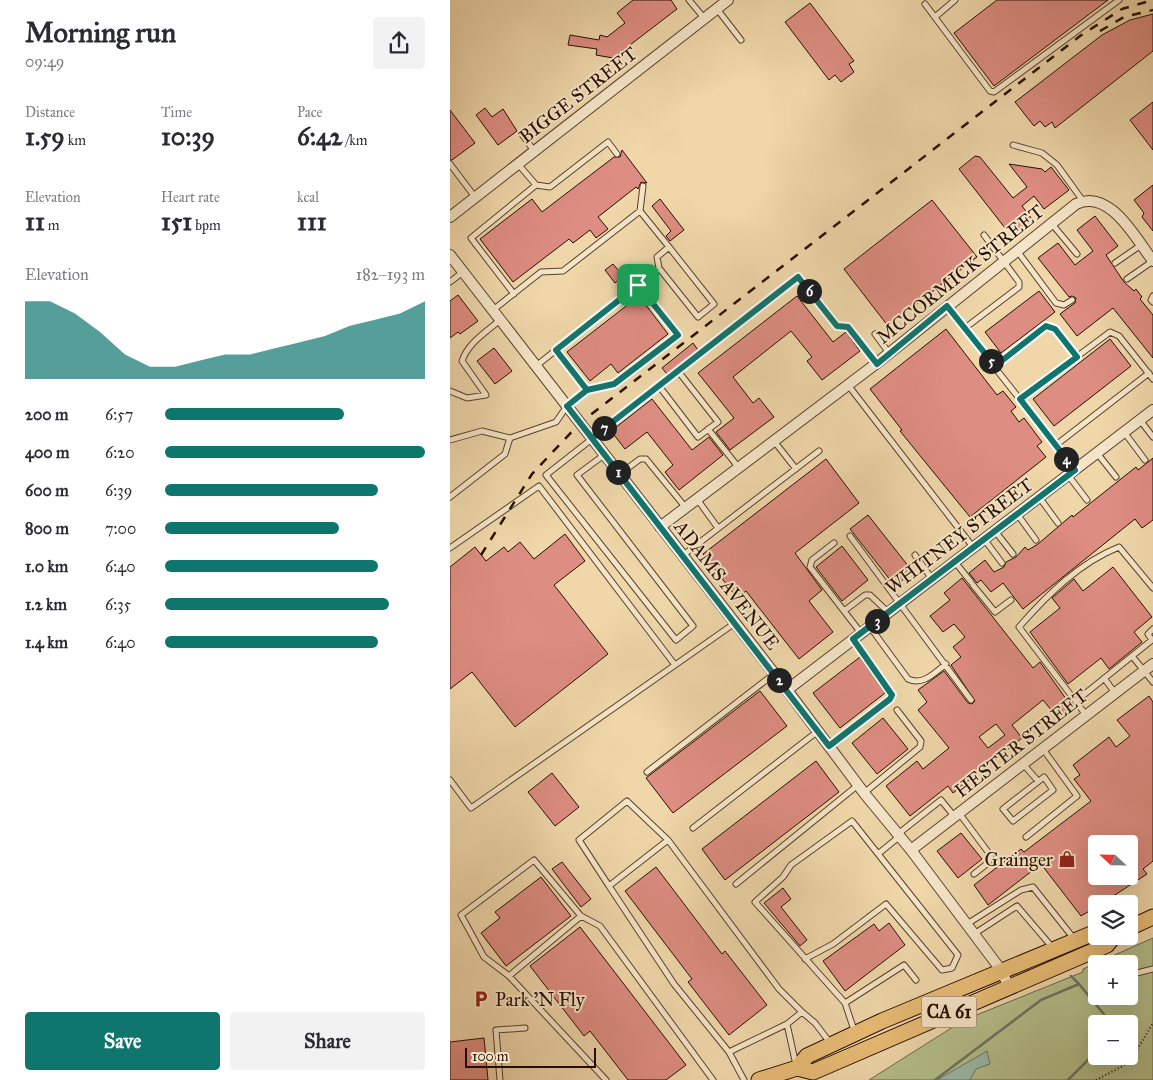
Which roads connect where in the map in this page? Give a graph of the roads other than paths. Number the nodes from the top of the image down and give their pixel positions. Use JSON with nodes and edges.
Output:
{"nodes":[{"id":1,"x":689,"y":0,"type":"edge"},
{"id":2,"x":728,"y":0,"type":"edge"},
{"id":3,"x":955,"y":0,"type":"edge"},
{"id":4,"x":1119,"y":0,"type":"edge"},
{"id":5,"x":925,"y":4,"type":"dead end"},
{"id":6,"x":716,"y":9,"type":"junction"},
{"id":7,"x":704,"y":18,"type":"junction"},
{"id":8,"x":935,"y":18,"type":"junction"},
{"id":9,"x":741,"y":40,"type":"dead end"},
{"id":10,"x":522,"y":134,"type":"dead end"},
{"id":11,"x":1013,"y":145,"type":"dead end"},
{"id":12,"x":534,"y":152,"type":"junction"},
{"id":13,"x":617,"y":154,"type":"dead end"},
{"id":14,"x":450,"y":164,"type":"edge"},
{"id":15,"x":518,"y":164,"type":"junction"},
{"id":16,"x":536,"y":184,"type":"junction"},
{"id":17,"x":643,"y":186,"type":"dead end"},
{"id":18,"x":476,"y":197,"type":"junction"},
{"id":19,"x":1083,"y":201,"type":"junction"},
{"id":20,"x":640,"y":212,"type":"junction"},
{"id":21,"x":451,"y":214,"type":"edge"},
{"id":22,"x":1052,"y":224,"type":"junction"},
{"id":23,"x":984,"y":235,"type":"dead end"},
{"id":24,"x":1141,"y":246,"type":"junction"},
{"id":25,"x":669,"y":247,"type":"junction"},
{"id":26,"x":1018,"y":252,"type":"junction"},
{"id":27,"x":1077,"y":254,"type":"dead end"},
{"id":28,"x":450,"y":255,"type":"edge"},
{"id":29,"x":1153,"y":261,"type":"edge"},
{"id":30,"x":1004,"y":263,"type":"junction"},
{"id":31,"x":1116,"y":264,"type":"dead end"},
{"id":32,"x":659,"y":268,"type":"junction"},
{"id":33,"x":463,"y":272,"type":"junction"},
{"id":34,"x":1127,"y":279,"type":"dead end"},
{"id":35,"x":450,"y":282,"type":"edge"},
{"id":36,"x":638,"y":285,"type":"junction"},
{"id":37,"x":514,"y":294,"type":"junction"},
{"id":38,"x":1153,"y":296,"type":"edge"},
{"id":39,"x":1072,"y":300,"type":"dead end"},
{"id":40,"x":1153,"y":302,"type":"edge"},
{"id":41,"x":947,"y":306,"type":"junction"},
{"id":42,"x":493,"y":310,"type":"junction"},
{"id":43,"x":500,"y":320,"type":"junction"},
{"id":44,"x":965,"y":328,"type":"junction"},
{"id":45,"x":875,"y":334,"type":"dead end"},
{"id":46,"x":556,"y":350,"type":"junction"},
{"id":47,"x":890,"y":353,"type":"junction"},
{"id":48,"x":1077,"y":357,"type":"junction"},
{"id":49,"x":877,"y":364,"type":"junction"},
{"id":50,"x":536,"y":366,"type":"junction"},
{"id":51,"x":995,"y":366,"type":"junction"},
{"id":52,"x":678,"y":371,"type":"junction"},
{"id":53,"x":1149,"y":373,"type":"junction"},
{"id":54,"x":1153,"y":378,"type":"edge"},
{"id":55,"x":848,"y":385,"type":"junction"},
{"id":56,"x":658,"y":386,"type":"junction"},
{"id":57,"x":587,"y":390,"type":"junction"},
{"id":58,"x":450,"y":391,"type":"edge"},
{"id":59,"x":1020,"y":399,"type":"junction"},
{"id":60,"x":567,"y":406,"type":"junction"},
{"id":61,"x":1153,"y":410,"type":"edge"},
{"id":62,"x":1140,"y":420,"type":"junction"},
{"id":63,"x":708,"y":429,"type":"junction"},
{"id":64,"x":1124,"y":432,"type":"junction"},
{"id":65,"x":510,"y":438,"type":"junction"},
{"id":66,"x":592,"y":438,"type":"junction"},
{"id":67,"x":1153,"y":438,"type":"edge"},
{"id":68,"x":450,"y":440,"type":"edge"},
{"id":69,"x":774,"y":441,"type":"junction"},
{"id":70,"x":1056,"y":445,"type":"junction"},
{"id":71,"x":819,"y":451,"type":"dead end"},
{"id":72,"x":1097,"y":453,"type":"junction"},
{"id":73,"x":604,"y":454,"type":"junction"},
{"id":74,"x":1145,"y":460,"type":"dead end"},
{"id":75,"x":739,"y":468,"type":"junction"},
{"id":76,"x":796,"y":469,"type":"junction"},
{"id":77,"x":1071,"y":472,"type":"junction"},
{"id":78,"x":619,"y":474,"type":"junction"},
{"id":79,"x":1116,"y":477,"type":"dead end"},
{"id":80,"x":450,"y":497,"type":"edge"},
{"id":81,"x":1039,"y":497,"type":"junction"},
{"id":82,"x":697,"y":499,"type":"junction"},
{"id":83,"x":1087,"y":500,"type":"dead end"},
{"id":84,"x":686,"y":508,"type":"junction"},
{"id":85,"x":1017,"y":514,"type":"junction"},
{"id":86,"x":1058,"y":522,"type":"dead end"},
{"id":87,"x":660,"y":527,"type":"junction"},
{"id":88,"x":718,"y":528,"type":"junction"},
{"id":89,"x":995,"y":530,"type":"junction"},
{"id":90,"x":850,"y":536,"type":"dead end"},
{"id":91,"x":984,"y":539,"type":"junction"},
{"id":92,"x":1036,"y":540,"type":"dead end"},
{"id":93,"x":834,"y":543,"type":"dead end"},
{"id":94,"x":973,"y":547,"type":"junction"},
{"id":95,"x":450,"y":548,"type":"edge"},
{"id":96,"x":1013,"y":554,"type":"dead end"},
{"id":97,"x":915,"y":555,"type":"dead end"},
{"id":98,"x":682,"y":556,"type":"junction"},
{"id":99,"x":954,"y":562,"type":"junction"},
{"id":100,"x":1002,"y":563,"type":"dead end"},
{"id":101,"x":932,"y":579,"type":"junction"},
{"id":102,"x":1153,"y":588,"type":"edge"},
{"id":103,"x":1010,"y":600,"type":"dead end"},
{"id":104,"x":901,"y":602,"type":"junction"},
{"id":105,"x":844,"y":611,"type":"junction"},
{"id":106,"x":888,"y":612,"type":"junction"},
{"id":107,"x":735,"y":623,"type":"junction"},
{"id":108,"x":1153,"y":629,"type":"edge"},
{"id":109,"x":861,"y":633,"type":"junction"},
{"id":110,"x":1153,"y":640,"type":"edge"},
{"id":111,"x":1132,"y":656,"type":"junction"},
{"id":112,"x":946,"y":664,"type":"junction"},
{"id":113,"x":1153,"y":664,"type":"edge"},
{"id":114,"x":675,"y":665,"type":"junction"},
{"id":115,"x":1143,"y":671,"type":"junction"},
{"id":116,"x":774,"y":674,"type":"junction"},
{"id":117,"x":1104,"y":678,"type":"junction"},
{"id":118,"x":1153,"y":682,"type":"edge"},
{"id":119,"x":787,"y":690,"type":"junction"},
{"id":120,"x":1115,"y":693,"type":"junction"},
{"id":121,"x":971,"y":700,"type":"dead end"},
{"id":122,"x":1076,"y":701,"type":"junction"},
{"id":123,"x":897,"y":710,"type":"dead end"},
{"id":124,"x":1086,"y":715,"type":"junction"},
{"id":125,"x":818,"y":731,"type":"junction"},
{"id":126,"x":829,"y":746,"type":"junction"},
{"id":127,"x":1043,"y":748,"type":"junction"},
{"id":128,"x":1023,"y":764,"type":"junction"},
{"id":129,"x":647,"y":772,"type":"dead end"},
{"id":130,"x":450,"y":780,"type":"edge"},
{"id":131,"x":1038,"y":781,"type":"junction"},
{"id":132,"x":861,"y":789,"type":"junction"},
{"id":133,"x":957,"y":815,"type":"junction"},
{"id":134,"x":693,"y":828,"type":"dead end"},
{"id":135,"x":899,"y":835,"type":"junction"},
{"id":136,"x":1026,"y":837,"type":"dead end"},
{"id":137,"x":668,"y":840,"type":"junction"},
{"id":138,"x":911,"y":850,"type":"junction"},
{"id":139,"x":878,"y":854,"type":"junction"},
{"id":140,"x":974,"y":874,"type":"dead end"},
{"id":141,"x":736,"y":884,"type":"dead end"},
{"id":142,"x":609,"y":886,"type":"junction"},
{"id":143,"x":581,"y":916,"type":"junction"},
{"id":144,"x":1153,"y":917,"type":"edge"},
{"id":145,"x":966,"y":924,"type":"junction"},
{"id":146,"x":1138,"y":924,"type":"edge"},
{"id":147,"x":974,"y":934,"type":"junction"},
{"id":148,"x":1088,"y":935,"type":"edge"},
{"id":149,"x":1075,"y":940,"type":"junction"},
{"id":150,"x":1107,"y":945,"type":"edge"},
{"id":151,"x":1053,"y":949,"type":"junction"},
{"id":152,"x":1096,"y":955,"type":"edge"},
{"id":153,"x":805,"y":959,"type":"junction"},
{"id":154,"x":1088,"y":960,"type":"edge"},
{"id":155,"x":1153,"y":969,"type":"edge"},
{"id":156,"x":1001,"y":970,"type":"junction"},
{"id":157,"x":1138,"y":973,"type":"edge"},
{"id":158,"x":509,"y":976,"type":"junction"},
{"id":159,"x":916,"y":980,"type":"dead end"},
{"id":160,"x":1009,"y":987,"type":"junction"},
{"id":161,"x":845,"y":1003,"type":"junction"},
{"id":162,"x":802,"y":1012,"type":"junction"},
{"id":163,"x":787,"y":1024,"type":"junction"},
{"id":164,"x":525,"y":1028,"type":"dead end"},
{"id":165,"x":855,"y":1034,"type":"junction"},
{"id":166,"x":831,"y":1045,"type":"junction"},
{"id":167,"x":729,"y":1052,"type":"junction"},
{"id":168,"x":797,"y":1068,"type":"junction"},
{"id":169,"x":500,"y":1080,"type":"edge"},
{"id":170,"x":606,"y":1080,"type":"edge"},
{"id":171,"x":714,"y":1080,"type":"edge"},
{"id":172,"x":744,"y":1080,"type":"edge"},
{"id":173,"x":759,"y":1080,"type":"edge"}],
"edges":[{"from":1,"to":7,"type":"lane"},
{"from":2,"to":6,"type":"street","name":"BIGGE STREET"},
{"from":3,"to":8,"type":"lane"},
{"from":4,"to":8,"type":"lane"},
{"from":5,"to":8,"type":"lane"},
{"from":6,"to":7,"type":"street","name":"BIGGE STREET"},
{"from":6,"to":9,"type":"lane"},
{"from":7,"to":12,"type":"street","name":"BIGGE STREET"},
{"from":10,"to":12,"type":"lane"},
{"from":11,"to":19,"type":"lane"},
{"from":12,"to":15,"type":"street","name":"BIGGE STREET"},
{"from":13,"to":16,"type":"lane"},
{"from":14,"to":18,"type":"lane"},
{"from":15,"to":16,"type":"lane"},
{"from":15,"to":18,"type":"street","name":"BIGGE STREET"},
{"from":16,"to":37,"type":"lane"},
{"from":17,"to":20,"type":"lane"},
{"from":18,"to":21,"type":"street","name":"BIGGE STREET"},
{"from":19,"to":22,"type":"street","name":"MCCORMICK STREET"},
{"from":19,"to":24,"type":"street"},
{"from":20,"to":25,"type":"lane"},
{"from":20,"to":37,"type":"lane"},
{"from":22,"to":26,"type":"street","name":"MCCORMICK STREET"},
{"from":22,"to":27,"type":"lane"},
{"from":23,"to":30,"type":"lane"},
{"from":24,"to":29,"type":"street"},
{"from":24,"to":31,"type":"lane"},
{"from":25,"to":32,"type":"lane"},
{"from":25,"to":32,"type":"lane"},
{"from":26,"to":30,"type":"street","name":"MCCORMICK STREET"},
{"from":26,"to":39,"type":"lane"},
{"from":28,"to":33,"type":"street","name":"ADAMS AVENUE"},
{"from":29,"to":34,"type":"lane"},
{"from":30,"to":41,"type":"street","name":"MCCORMICK STREET"},
{"from":30,"to":44,"type":"lane"},
{"from":32,"to":36,"type":"lane"},
{"from":33,"to":35,"type":"lane"},
{"from":33,"to":42,"type":"street","name":"ADAMS AVENUE"},
{"from":36,"to":46,"type":"lane"},
{"from":36,"to":57,"type":"lane"},
{"from":37,"to":42,"type":"lane"},
{"from":38,"to":40,"type":"lane"},
{"from":41,"to":44,"type":"lane"},
{"from":41,"to":47,"type":"street","name":"MCCORMICK STREET"},
{"from":42,"to":43,"type":"street","name":"ADAMS AVENUE"},
{"from":43,"to":50,"type":"street","name":"ADAMS AVENUE"},
{"from":43,"to":58,"type":"lane"},
{"from":44,"to":51,"type":"lane"},
{"from":45,"to":47,"type":"lane"},
{"from":46,"to":50,"type":"lane"},
{"from":46,"to":57,"type":"lane"},
{"from":47,"to":49,"type":"street","name":"MCCORMICK STREET"},
{"from":48,"to":51,"type":"lane"},
{"from":48,"to":53,"type":"lane"},
{"from":48,"to":59,"type":"lane"},
{"from":49,"to":52,"type":"lane"},
{"from":49,"to":55,"type":"street","name":"MCCORMICK STREET"},
{"from":50,"to":60,"type":"street","name":"ADAMS AVENUE"},
{"from":51,"to":59,"type":"lane"},
{"from":52,"to":56,"type":"lane"},
{"from":52,"to":63,"type":"lane"},
{"from":53,"to":54,"type":"lane"},
{"from":53,"to":70,"type":"lane"},
{"from":55,"to":69,"type":"street","name":"MCCORMICK STREET"},
{"from":55,"to":94,"type":"lane"},
{"from":56,"to":63,"type":"lane"},
{"from":56,"to":66,"type":"lane"},
{"from":57,"to":60,"type":"lane"},
{"from":59,"to":70,"type":"lane"},
{"from":60,"to":65,"type":"lane"},
{"from":60,"to":66,"type":"street","name":"ADAMS AVENUE"},
{"from":61,"to":62,"type":"street","name":"WHITNEY STREET"},
{"from":62,"to":64,"type":"street","name":"WHITNEY STREET"},
{"from":62,"to":67,"type":"lane"},
{"from":63,"to":75,"type":"lane"},
{"from":64,"to":72,"type":"street","name":"WHITNEY STREET"},
{"from":64,"to":74,"type":"lane"},
{"from":65,"to":68,"type":"lane"},
{"from":65,"to":80,"type":"lane"},
{"from":66,"to":73,"type":"street","name":"ADAMS AVENUE"},
{"from":66,"to":73,"type":"lane"},
{"from":69,"to":75,"type":"street","name":"MCCORMICK STREET"},
{"from":69,"to":76,"type":"lane"},
{"from":70,"to":77,"type":"lane"},
{"from":71,"to":76,"type":"lane"},
{"from":72,"to":77,"type":"street","name":"WHITNEY STREET"},
{"from":72,"to":79,"type":"lane"},
{"from":73,"to":78,"type":"street","name":"ADAMS AVENUE"},
{"from":75,"to":82,"type":"street","name":"MCCORMICK STREET"},
{"from":76,"to":88,"type":"lane"},
{"from":77,"to":81,"type":"street","name":"WHITNEY STREET"},
{"from":77,"to":83,"type":"lane"},
{"from":78,"to":84,"type":"lane"},
{"from":78,"to":87,"type":"street","name":"ADAMS AVENUE"},
{"from":81,"to":85,"type":"street","name":"WHITNEY STREET"},
{"from":81,"to":86,"type":"lane"},
{"from":82,"to":84,"type":"street","name":"MCCORMICK STREET"},
{"from":82,"to":88,"type":"lane"},
{"from":84,"to":87,"type":"street","name":"MCCORMICK STREET"},
{"from":85,"to":89,"type":"street","name":"WHITNEY STREET"},
{"from":85,"to":92,"type":"lane"},
{"from":87,"to":98,"type":"street","name":"ADAMS AVENUE"},
{"from":88,"to":98,"type":"lane"},
{"from":89,"to":91,"type":"street","name":"WHITNEY STREET"},
{"from":89,"to":96,"type":"lane"},
{"from":90,"to":104,"type":"lane"},
{"from":91,"to":94,"type":"street","name":"WHITNEY STREET"},
{"from":91,"to":100,"type":"lane"},
{"from":93,"to":105,"type":"lane"},
{"from":94,"to":99,"type":"street","name":"WHITNEY STREET"},
{"from":95,"to":114,"type":"lane"},
{"from":97,"to":101,"type":"lane"},
{"from":98,"to":107,"type":"street","name":"ADAMS AVENUE"},
{"from":99,"to":101,"type":"street","name":"WHITNEY STREET"},
{"from":99,"to":103,"type":"lane"},
{"from":101,"to":104,"type":"street","name":"WHITNEY STREET"},
{"from":102,"to":122,"type":"lane"},
{"from":104,"to":106,"type":"street","name":"WHITNEY STREET"},
{"from":104,"to":112,"type":"lane"},
{"from":105,"to":106,"type":"lane"},
{"from":105,"to":109,"type":"lane"},
{"from":106,"to":109,"type":"street","name":"WHITNEY STREET"},
{"from":107,"to":114,"type":"lane"},
{"from":107,"to":116,"type":"street","name":"ADAMS AVENUE"},
{"from":108,"to":110,"type":"lane"},
{"from":109,"to":112,"type":"lane"},
{"from":109,"to":119,"type":"street","name":"WHITNEY STREET"},
{"from":109,"to":126,"type":"lane"},
{"from":110,"to":111,"type":"lane"},
{"from":111,"to":115,"type":"lane"},
{"from":111,"to":117,"type":"lane"},
{"from":112,"to":121,"type":"lane"},
{"from":113,"to":115,"type":"street","name":"HESTER STREET"},
{"from":114,"to":130,"type":"lane"},
{"from":115,"to":118,"type":"lane"},
{"from":115,"to":120,"type":"street","name":"HESTER STREET"},
{"from":116,"to":119,"type":"street","name":"ADAMS AVENUE"},
{"from":116,"to":129,"type":"lane"},
{"from":117,"to":120,"type":"lane"},
{"from":117,"to":122,"type":"lane"},
{"from":119,"to":125,"type":"street","name":"ADAMS AVENUE"},
{"from":120,"to":124,"type":"street","name":"HESTER STREET"},
{"from":122,"to":124,"type":"lane"},
{"from":123,"to":132,"type":"lane"},
{"from":124,"to":127,"type":"street","name":"HESTER STREET"},
{"from":125,"to":126,"type":"street","name":"ADAMS AVENUE"},
{"from":125,"to":134,"type":"lane"},
{"from":126,"to":132,"type":"street","name":"ADAMS AVENUE"},
{"from":127,"to":128,"type":"street","name":"HESTER STREET"},
{"from":127,"to":136,"type":"lane"},
{"from":128,"to":131,"type":"lane"},
{"from":128,"to":133,"type":"street","name":"HESTER STREET"},
{"from":131,"to":131,"type":"lane"},
{"from":132,"to":135,"type":"street","name":"ADAMS AVENUE"},
{"from":132,"to":141,"type":"lane"},
{"from":133,"to":135,"type":"lane"},
{"from":133,"to":138,"type":"street","name":"HESTER STREET"},
{"from":133,"to":140,"type":"lane"},
{"from":135,"to":138,"type":"street","name":"ADAMS AVENUE"},
{"from":135,"to":139,"type":"lane"},
{"from":137,"to":142,"type":"lane"},
{"from":137,"to":142,"type":"lane"},
{"from":137,"to":162,"type":"lane"},
{"from":138,"to":145,"type":"street","name":"ADAMS AVENUE"},
{"from":139,"to":153,"type":"lane"},
{"from":139,"to":153,"type":"lane"},
{"from":142,"to":167,"type":"lane"},
{"from":143,"to":158,"type":"lane"},
{"from":143,"to":158,"type":"lane"},
{"from":143,"to":171,"type":"lane"},
{"from":144,"to":146,"type":"main road"},
{"from":145,"to":147,"type":"street","name":"ADAMS AVENUE"},
{"from":145,"to":149,"type":"lane"},
{"from":147,"to":151,"type":"lane"},
{"from":147,"to":156,"type":"street","name":"ADAMS AVENUE"},
{"from":148,"to":149,"type":"main road","number":"CA 61"},
{"from":149,"to":151,"type":"main road","number":"CA 61"},
{"from":150,"to":152,"type":"main road","number":"CA 61"},
{"from":151,"to":156,"type":"main road","number":"CA 61"},
{"from":153,"to":161,"type":"lane"},
{"from":154,"to":160,"type":"main road","number":"CA 61"},
{"from":155,"to":157,"type":"lane"},
{"from":156,"to":160,"type":"street","name":"ADAMS AVENUE"},
{"from":156,"to":165,"type":"main road","number":"CA 61"},
{"from":158,"to":170,"type":"lane"},
{"from":159,"to":161,"type":"lane"},
{"from":160,"to":168,"type":"main road","number":"CA 61"},
{"from":161,"to":165,"type":"lane"},
{"from":162,"to":163,"type":"lane"},
{"from":162,"to":166,"type":"lane"},
{"from":163,"to":167,"type":"lane"},
{"from":163,"to":168,"type":"lane"},
{"from":164,"to":169,"type":"lane"},
{"from":165,"to":166,"type":"main road","number":"CA 61"},
{"from":166,"to":168,"type":"main road","number":"CA 61"},
{"from":167,"to":172,"type":"lane"},
{"from":168,"to":173,"type":"main road","number":"CA 61"}]}
